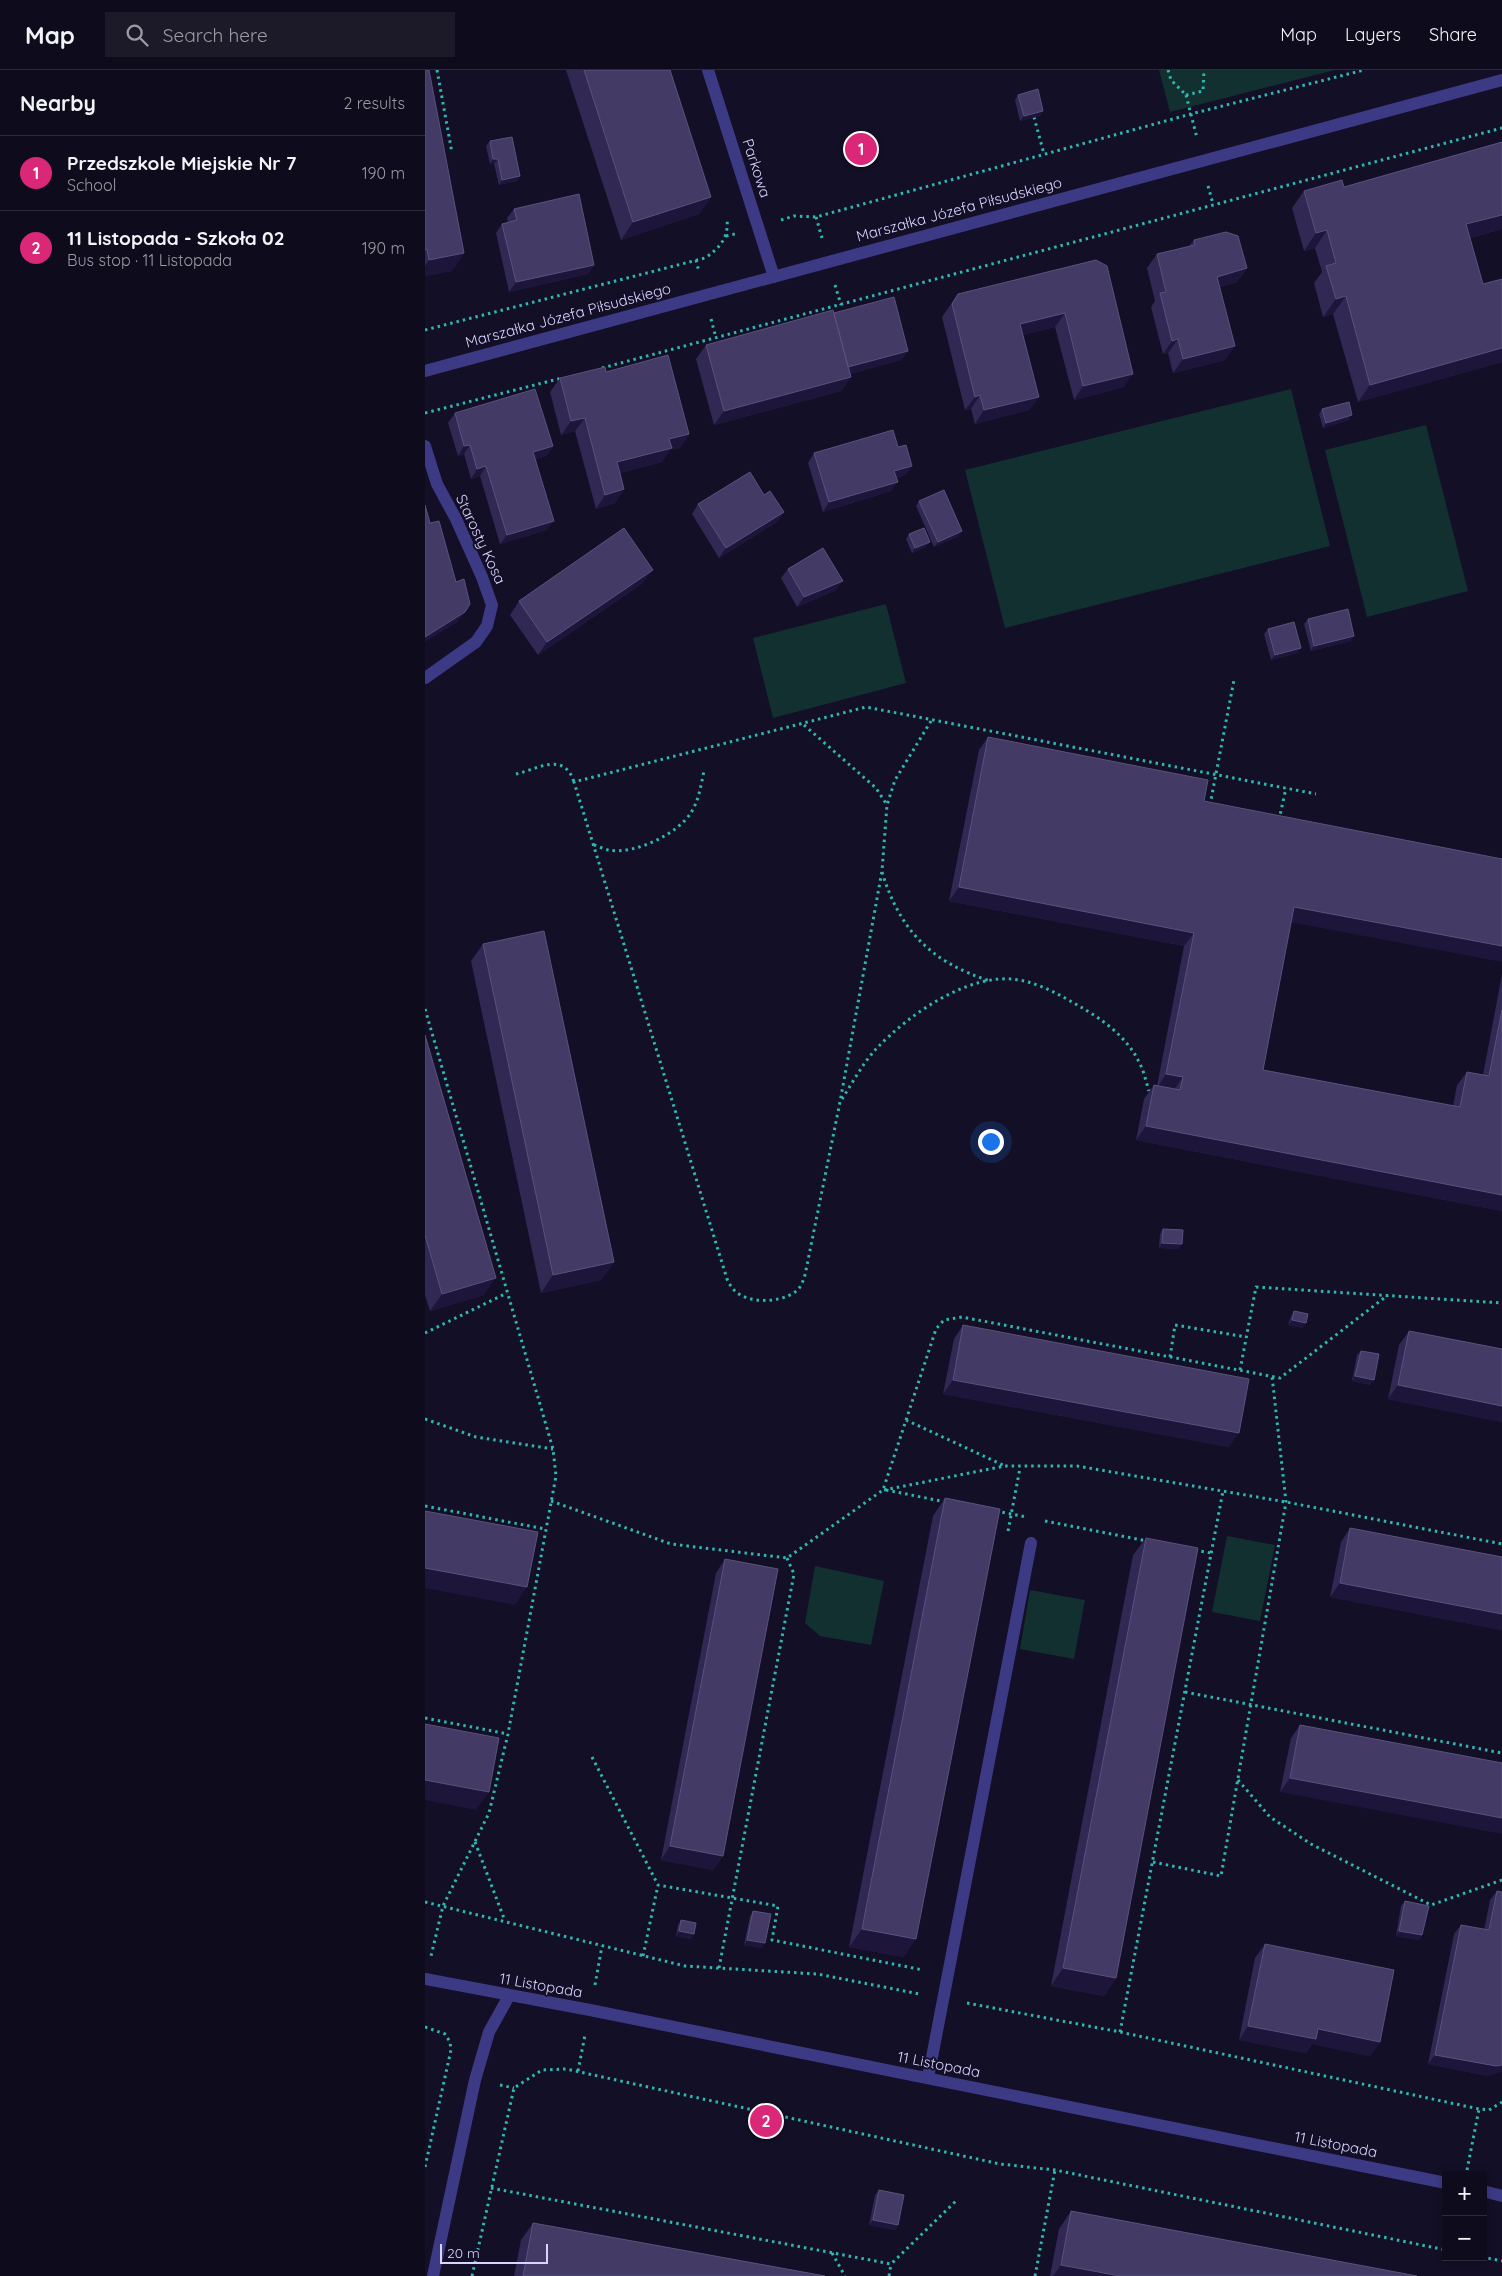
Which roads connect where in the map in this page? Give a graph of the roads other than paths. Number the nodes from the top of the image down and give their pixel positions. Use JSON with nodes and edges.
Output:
{"nodes":[{"id":1,"x":708,"y":70,"type":"edge"},
{"id":2,"x":1502,"y":80,"type":"edge"},
{"id":3,"x":774,"y":277,"type":"junction"},
{"id":4,"x":425,"y":371,"type":"edge"},
{"id":5,"x":425,"y":446,"type":"edge"},
{"id":6,"x":425,"y":678,"type":"edge"},
{"id":7,"x":1031,"y":1543,"type":"dead end"},
{"id":8,"x":425,"y":1979,"type":"edge"},
{"id":9,"x":509,"y":1996,"type":"junction"},
{"id":10,"x":928,"y":2078,"type":"junction"},
{"id":11,"x":1442,"y":2182,"type":"edge"},
{"id":12,"x":1487,"y":2192,"type":"edge"},
{"id":13,"x":1502,"y":2196,"type":"edge"},
{"id":14,"x":433,"y":2276,"type":"edge"}],
"edges":[{"from":1,"to":3,"type":"street","name":"Parkowa"},
{"from":2,"to":3,"type":"street","name":"Marszałka Józefa Piłsudskiego"},
{"from":3,"to":4,"type":"street","name":"Marszałka Józefa Piłsudskiego"},
{"from":5,"to":6,"type":"street","name":"Starosty Kosa"},
{"from":7,"to":10,"type":"street"},
{"from":8,"to":9,"type":"street","name":"11 Listopada"},
{"from":9,"to":10,"type":"street","name":"11 Listopada"},
{"from":9,"to":14,"type":"street"},
{"from":10,"to":11,"type":"street","name":"11 Listopada"},
{"from":12,"to":13,"type":"street"}]}
